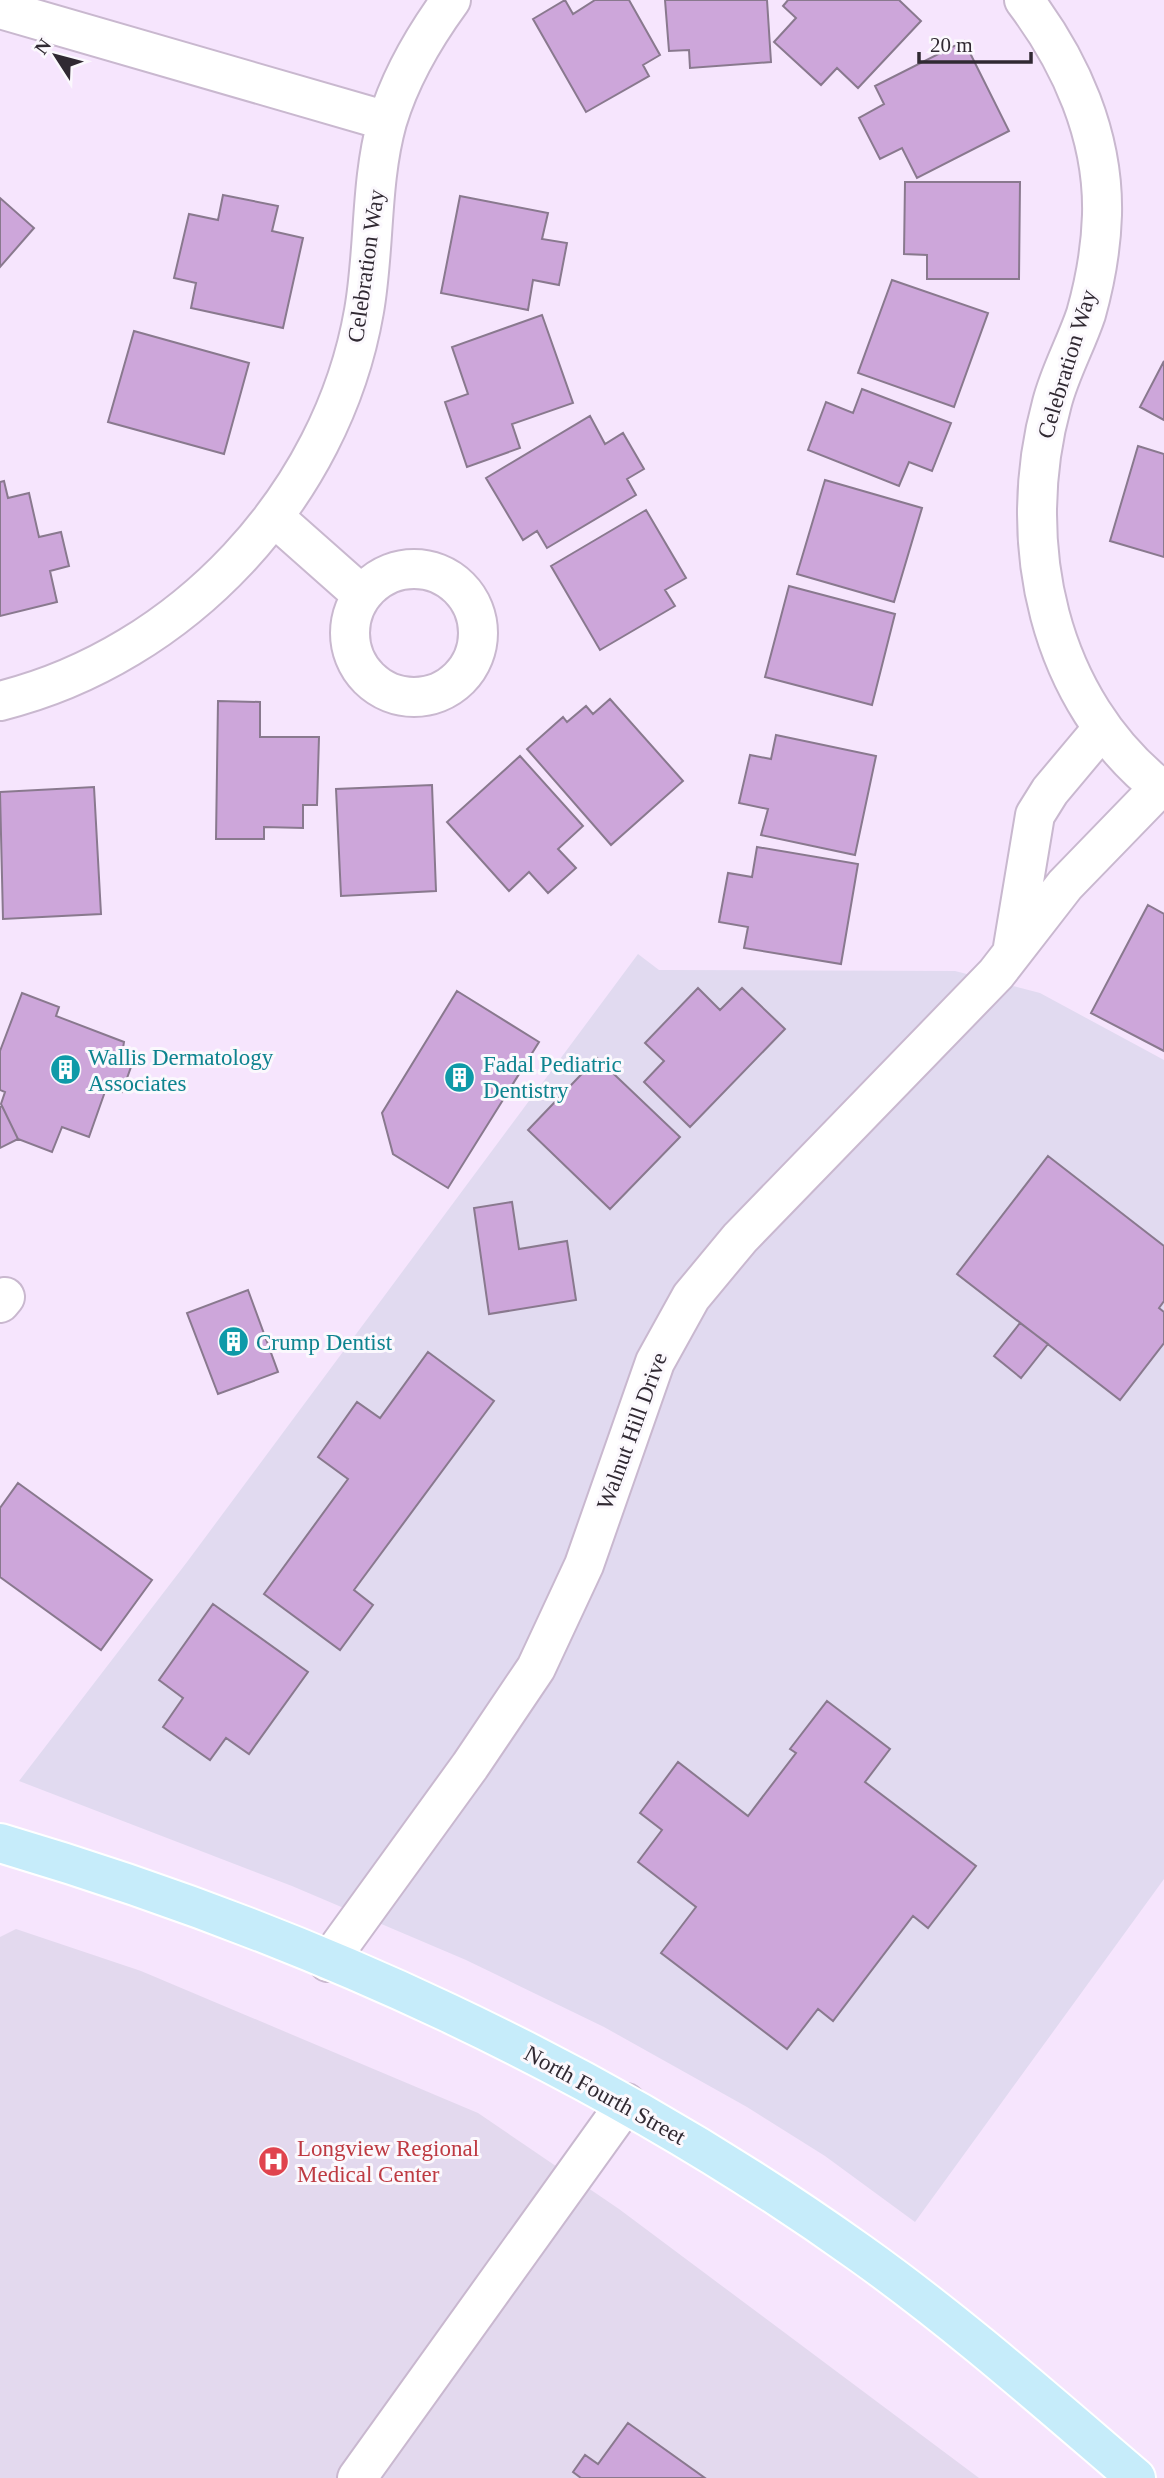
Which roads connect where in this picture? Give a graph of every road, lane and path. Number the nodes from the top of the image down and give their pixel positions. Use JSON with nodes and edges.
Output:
{"nodes":[{"id":1,"x":451,"y":0,"type":"edge"},
{"id":2,"x":1024,"y":0,"type":"edge"},
{"id":3,"x":0,"y":9,"type":"edge"},
{"id":4,"x":387,"y":121,"type":"junction"},
{"id":5,"x":274,"y":517,"type":"junction"},
{"id":6,"x":362,"y":595,"type":"dead end"},
{"id":7,"x":0,"y":701,"type":"edge"},
{"id":8,"x":1102,"y":729,"type":"junction"},
{"id":9,"x":1162,"y":790,"type":"edge"},
{"id":10,"x":1012,"y":956,"type":"junction"},
{"id":11,"x":0,"y":1843,"type":"edge"},
{"id":12,"x":328,"y":1962,"type":"junction"},
{"id":13,"x":626,"y":2103,"type":"junction"},
{"id":14,"x":357,"y":2478,"type":"edge"},
{"id":15,"x":1136,"y":2478,"type":"edge"}],
"edges":[{"from":1,"to":4,"type":"street","name":"Celebration Way"},
{"from":2,"to":8,"type":"street","name":"Celebration Way"},
{"from":3,"to":4,"type":"street"},
{"from":4,"to":5,"type":"street","name":"Celebration Way"},
{"from":5,"to":6,"type":"street"},
{"from":5,"to":7,"type":"street","name":"Celebration Way"},
{"from":8,"to":9,"type":"street","name":"Celebration Way"},
{"from":8,"to":10,"type":"street"},
{"from":9,"to":10,"type":"street","name":"Walnut Hill Drive"},
{"from":10,"to":12,"type":"street","name":"Walnut Hill Drive"},
{"from":11,"to":12,"type":"main road","name":"North Fourth Street"},
{"from":12,"to":13,"type":"main road","name":"North Fourth Street"},
{"from":13,"to":14,"type":"street"},
{"from":13,"to":15,"type":"main road","name":"North Fourth Street"}]}
